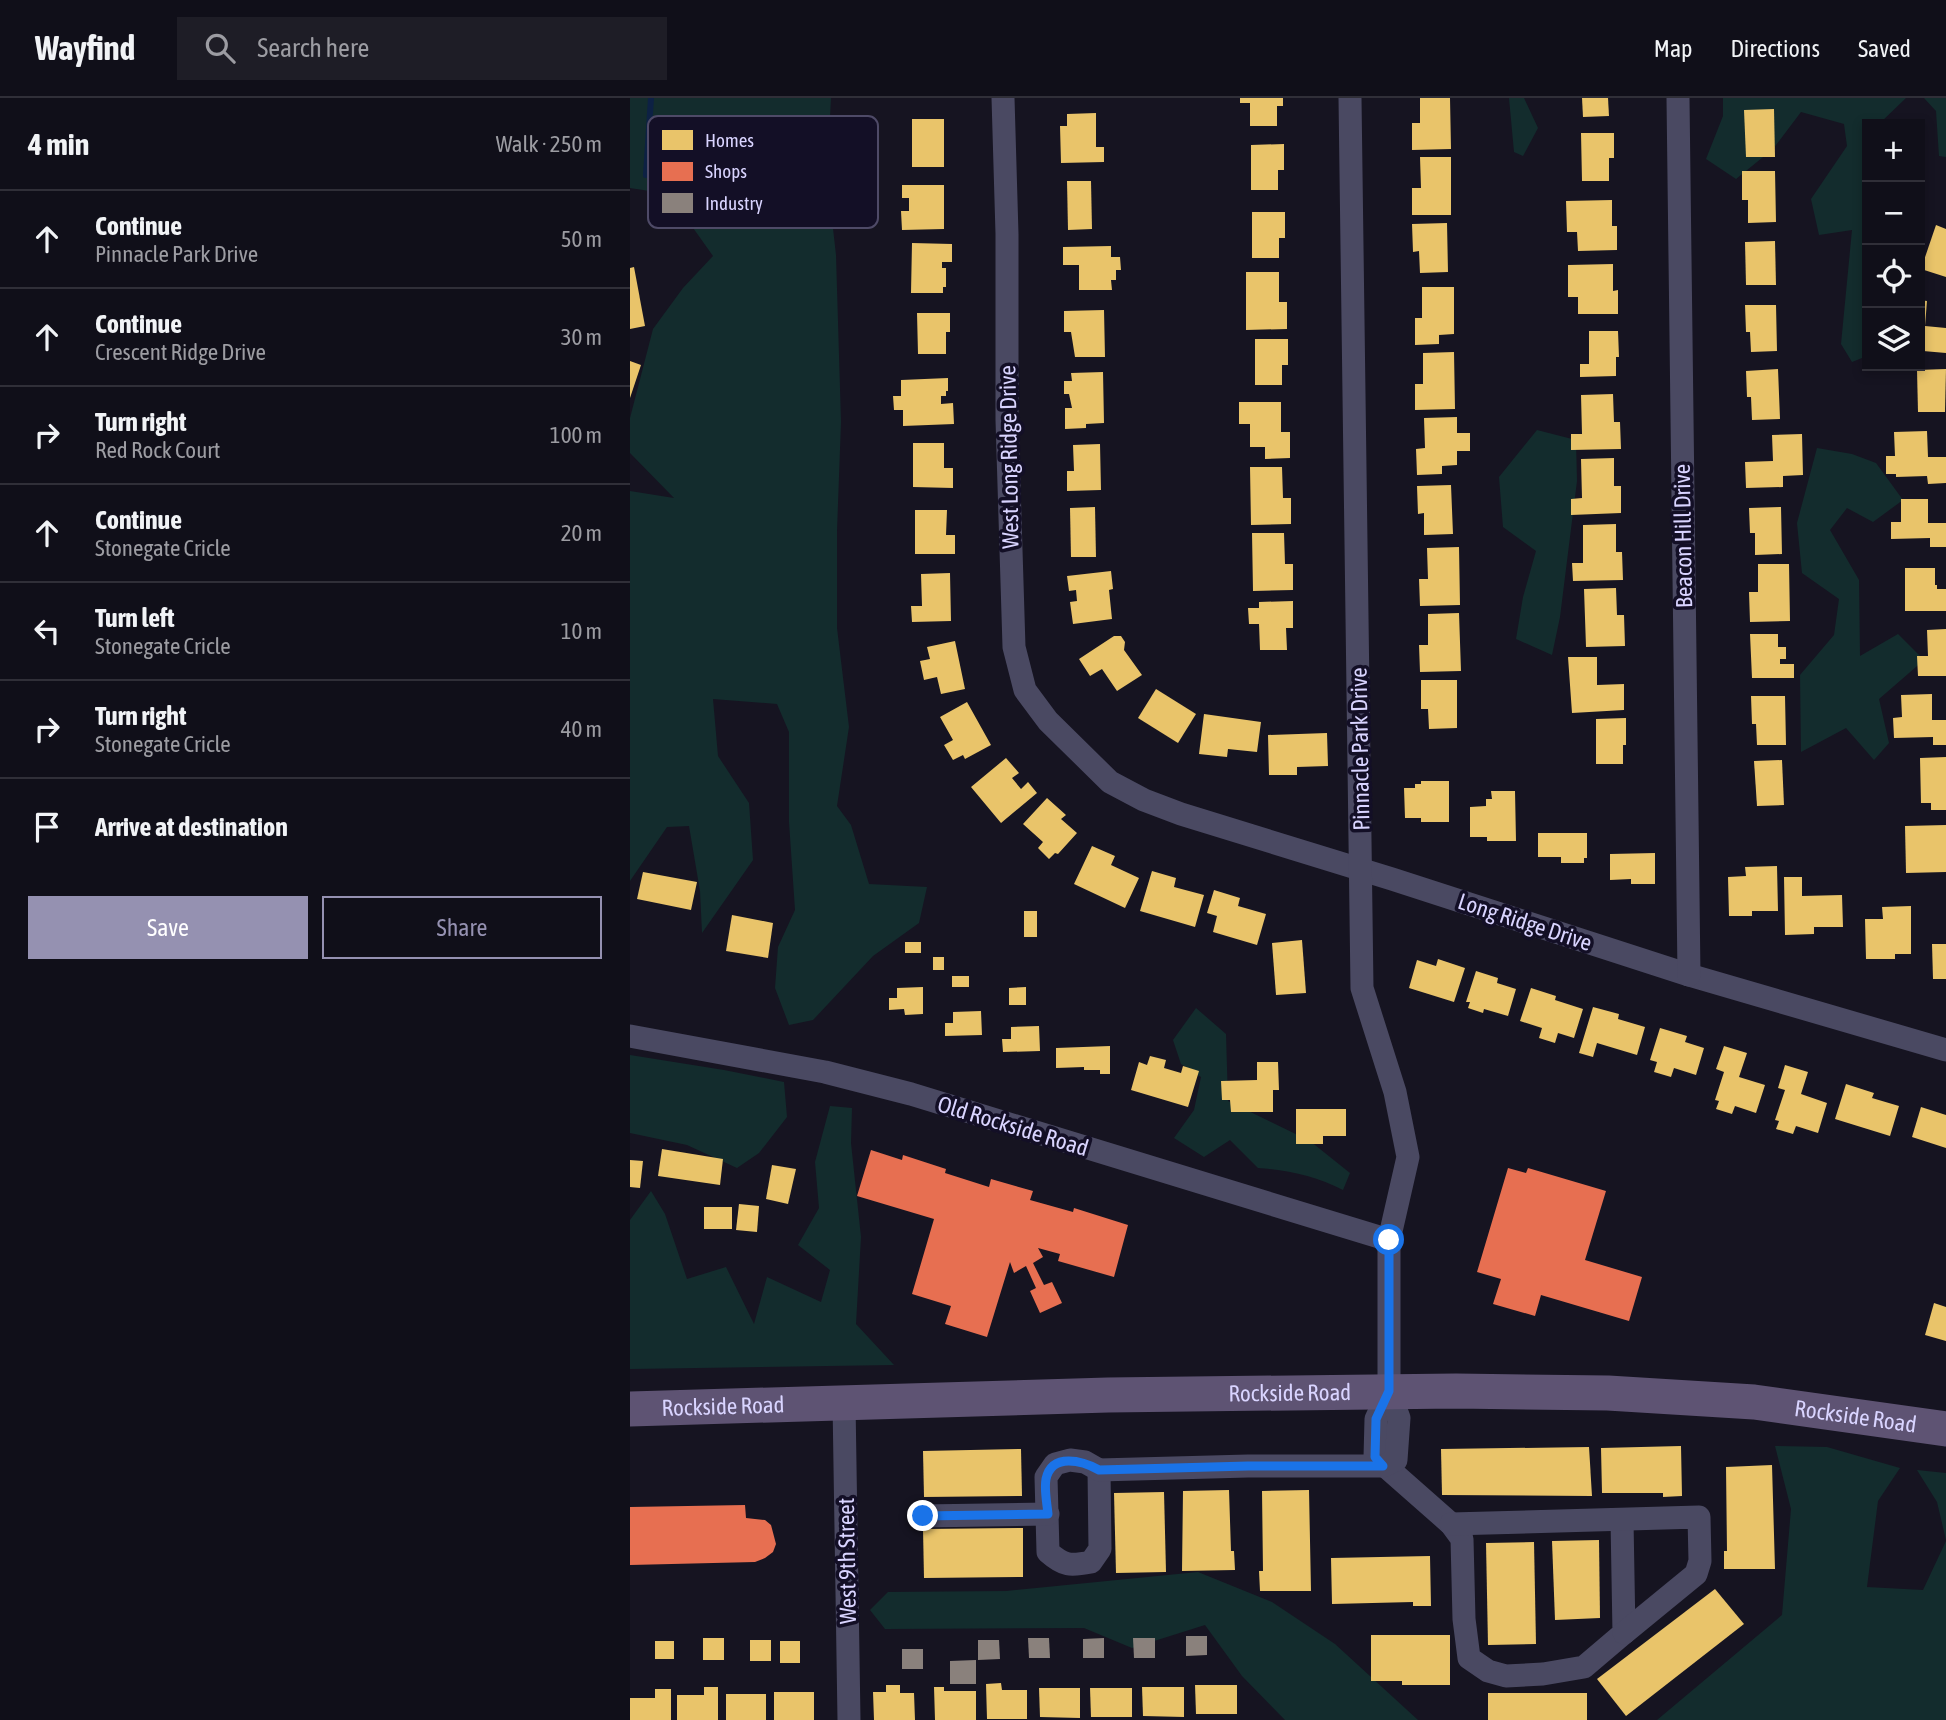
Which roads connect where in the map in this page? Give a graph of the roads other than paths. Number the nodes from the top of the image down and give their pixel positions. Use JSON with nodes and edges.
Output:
{"nodes":[{"id":1,"x":1003,"y":98,"type":"edge"},
{"id":2,"x":1350,"y":98,"type":"edge"},
{"id":3,"x":1678,"y":98,"type":"edge"},
{"id":4,"x":1110,"y":782,"type":"joint"},
{"id":5,"x":1362,"y":871,"type":"junction"},
{"id":6,"x":1689,"y":975,"type":"junction"},
{"id":7,"x":630,"y":1036,"type":"edge"},
{"id":8,"x":1946,"y":1050,"type":"edge"},
{"id":9,"x":1389,"y":1240,"type":"junction"},
{"id":10,"x":1389,"y":1391,"type":"junction"},
{"id":11,"x":844,"y":1402,"type":"junction"},
{"id":12,"x":630,"y":1409,"type":"edge"},
{"id":13,"x":1946,"y":1429,"type":"edge"},
{"id":14,"x":1383,"y":1466,"type":"junction"},
{"id":15,"x":1099,"y":1470,"type":"junction"},
{"id":16,"x":1048,"y":1514,"type":"junction"},
{"id":17,"x":923,"y":1516,"type":"dead end"},
{"id":18,"x":1622,"y":1520,"type":"junction"},
{"id":19,"x":1451,"y":1524,"type":"junction"},
{"id":20,"x":1624,"y":1633,"type":"junction"},
{"id":21,"x":849,"y":1720,"type":"edge"}],
"edges":[{"from":1,"to":4,"type":"street","name":"West Long Ridge Drive"},
{"from":2,"to":5,"type":"street","name":"Pinnacle Park Drive"},
{"from":3,"to":6,"type":"street","name":"Beacon Hill Drive"},
{"from":4,"to":5,"type":"street","name":"Long Ridge Drive"},
{"from":5,"to":6,"type":"street","name":"Long Ridge Drive"},
{"from":5,"to":9,"type":"street","name":"Pinnacle Park Drive"},
{"from":6,"to":8,"type":"street","name":"Long Ridge Drive"},
{"from":7,"to":9,"type":"street","name":"Old Rockside Road"},
{"from":9,"to":10,"type":"street","name":"Pinnacle Park Drive"},
{"from":10,"to":11,"type":"main road","name":"Rockside Road"},
{"from":10,"to":13,"type":"main road","name":"Rockside Road"},
{"from":10,"to":14,"type":"street","name":"Pinnacle Park Drive"},
{"from":11,"to":12,"type":"main road","name":"Rockside Road"},
{"from":11,"to":21,"type":"street","name":"West 9th Street"},
{"from":14,"to":15,"type":"street"},
{"from":14,"to":19,"type":"street"},
{"from":15,"to":16,"type":"street"},
{"from":15,"to":16,"type":"street"},
{"from":16,"to":17,"type":"street"},
{"from":18,"to":19,"type":"street"},
{"from":18,"to":20,"type":"street"},
{"from":18,"to":20,"type":"street"},
{"from":19,"to":20,"type":"street"}]}
